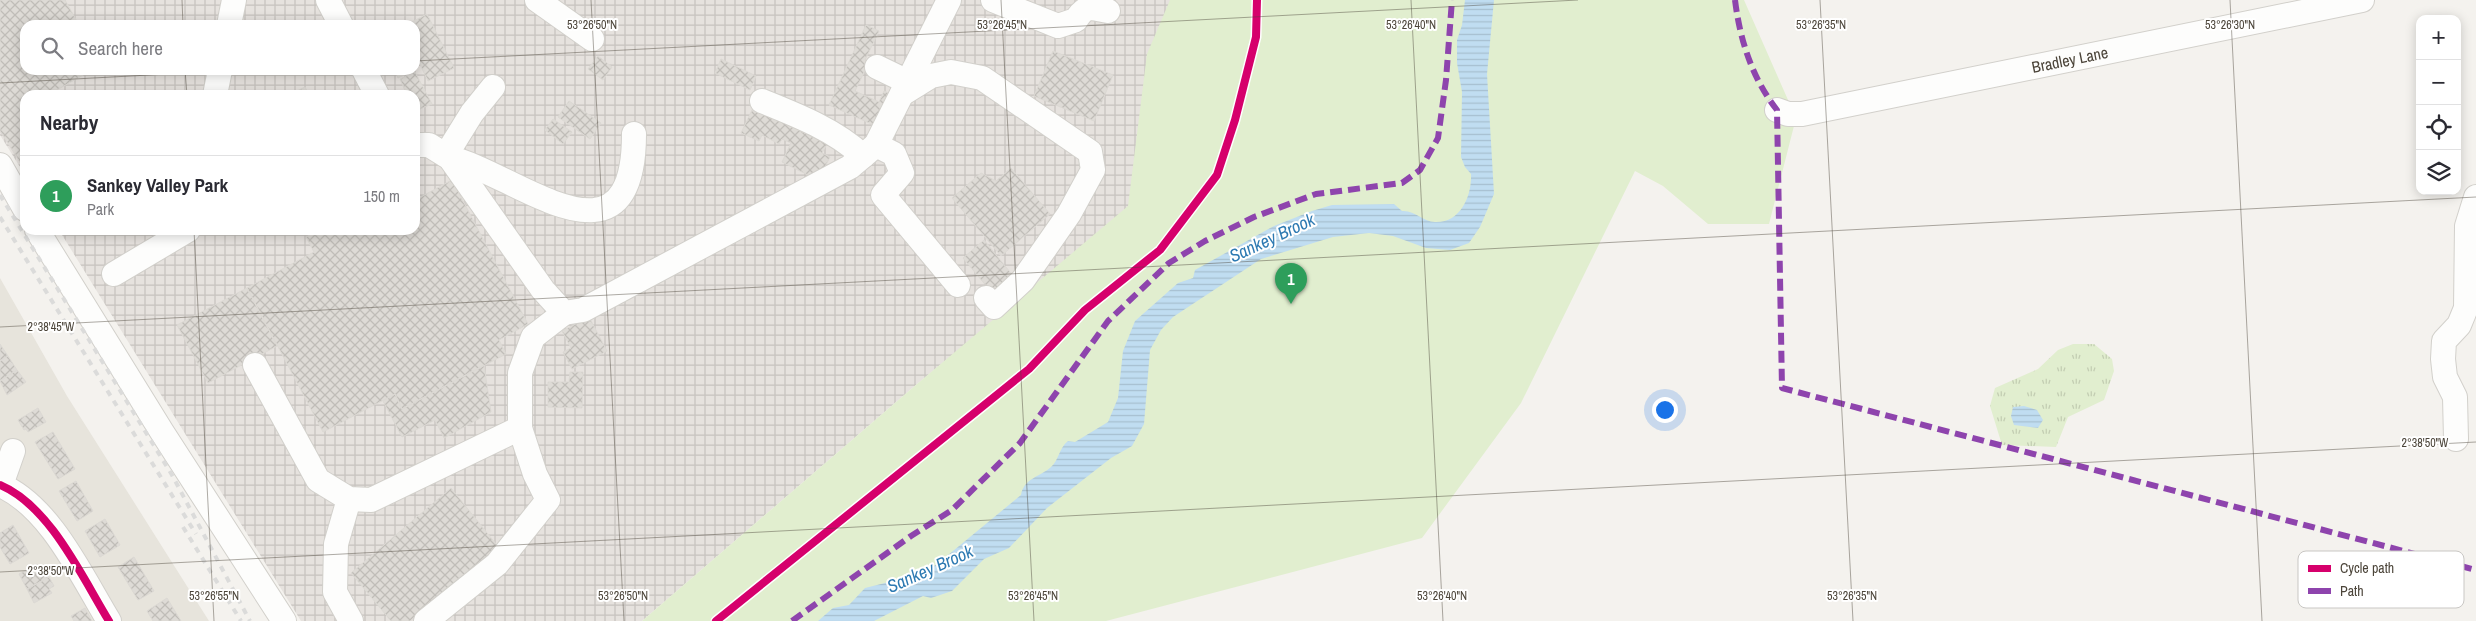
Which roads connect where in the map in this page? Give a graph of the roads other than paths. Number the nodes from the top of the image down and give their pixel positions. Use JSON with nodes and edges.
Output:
{"nodes":[{"id":1,"x":234,"y":0,"type":"edge"},
{"id":2,"x":328,"y":0,"type":"edge"},
{"id":3,"x":537,"y":0,"type":"edge"},
{"id":4,"x":993,"y":0,"type":"edge"},
{"id":5,"x":2362,"y":0,"type":"edge"},
{"id":6,"x":946,"y":1,"type":"edge"},
{"id":7,"x":1108,"y":11,"type":"dead end"},
{"id":8,"x":230,"y":20,"type":"edge"},
{"id":9,"x":338,"y":20,"type":"edge"},
{"id":10,"x":592,"y":39,"type":"dead end"},
{"id":11,"x":877,"y":67,"type":"dead end"},
{"id":12,"x":219,"y":75,"type":"edge"},
{"id":13,"x":367,"y":75,"type":"edge"},
{"id":14,"x":493,"y":87,"type":"dead end"},
{"id":15,"x":905,"y":88,"type":"junction"},
{"id":16,"x":216,"y":90,"type":"edge"},
{"id":17,"x":374,"y":90,"type":"edge"},
{"id":18,"x":762,"y":101,"type":"dead end"},
{"id":19,"x":1777,"y":110,"type":"dead end"},
{"id":20,"x":634,"y":134,"type":"dead end"},
{"id":21,"x":420,"y":145,"type":"edge"},
{"id":22,"x":869,"y":150,"type":"junction"},
{"id":23,"x":448,"y":156,"type":"junction"},
{"id":24,"x":0,"y":165,"type":"edge"},
{"id":25,"x":2476,"y":197,"type":"edge"},
{"id":26,"x":20,"y":200,"type":"edge"},
{"id":27,"x":40,"y":235,"type":"edge"},
{"id":28,"x":180,"y":235,"type":"edge"},
{"id":29,"x":114,"y":274,"type":"dead end"},
{"id":30,"x":958,"y":285,"type":"dead end"},
{"id":31,"x":986,"y":298,"type":"dead end"},
{"id":32,"x":564,"y":313,"type":"junction"},
{"id":33,"x":255,"y":365,"type":"dead end"},
{"id":34,"x":520,"y":428,"type":"junction"},
{"id":35,"x":2456,"y":439,"type":"dead end"},
{"id":36,"x":12,"y":451,"type":"dead end"},
{"id":37,"x":1,"y":485,"type":"edge"},
{"id":38,"x":349,"y":499,"type":"junction"},
{"id":39,"x":109,"y":621,"type":"edge"},
{"id":40,"x":284,"y":621,"type":"edge"},
{"id":41,"x":351,"y":621,"type":"edge"},
{"id":42,"x":426,"y":621,"type":"edge"}],
"edges":[{"from":1,"to":8,"type":"street"},
{"from":2,"to":9,"type":"street"},
{"from":3,"to":10,"type":"street"},
{"from":4,"to":7,"type":"street"},
{"from":5,"to":19,"type":"street","name":"Bradley Lane"},
{"from":6,"to":15,"type":"street"},
{"from":11,"to":15,"type":"street"},
{"from":12,"to":16,"type":"street"},
{"from":13,"to":17,"type":"street"},
{"from":14,"to":23,"type":"street"},
{"from":15,"to":22,"type":"street"},
{"from":15,"to":31,"type":"street"},
{"from":18,"to":22,"type":"street"},
{"from":20,"to":23,"type":"street"},
{"from":21,"to":23,"type":"street"},
{"from":22,"to":30,"type":"street"},
{"from":22,"to":32,"type":"street"},
{"from":23,"to":32,"type":"street"},
{"from":24,"to":26,"type":"street"},
{"from":25,"to":35,"type":"street"},
{"from":27,"to":40,"type":"street"},
{"from":28,"to":29,"type":"street"},
{"from":32,"to":34,"type":"street"},
{"from":33,"to":38,"type":"street"},
{"from":34,"to":38,"type":"street"},
{"from":34,"to":42,"type":"street"},
{"from":36,"to":37,"type":"street"},
{"from":37,"to":39,"type":"street"},
{"from":38,"to":41,"type":"street"}]}
